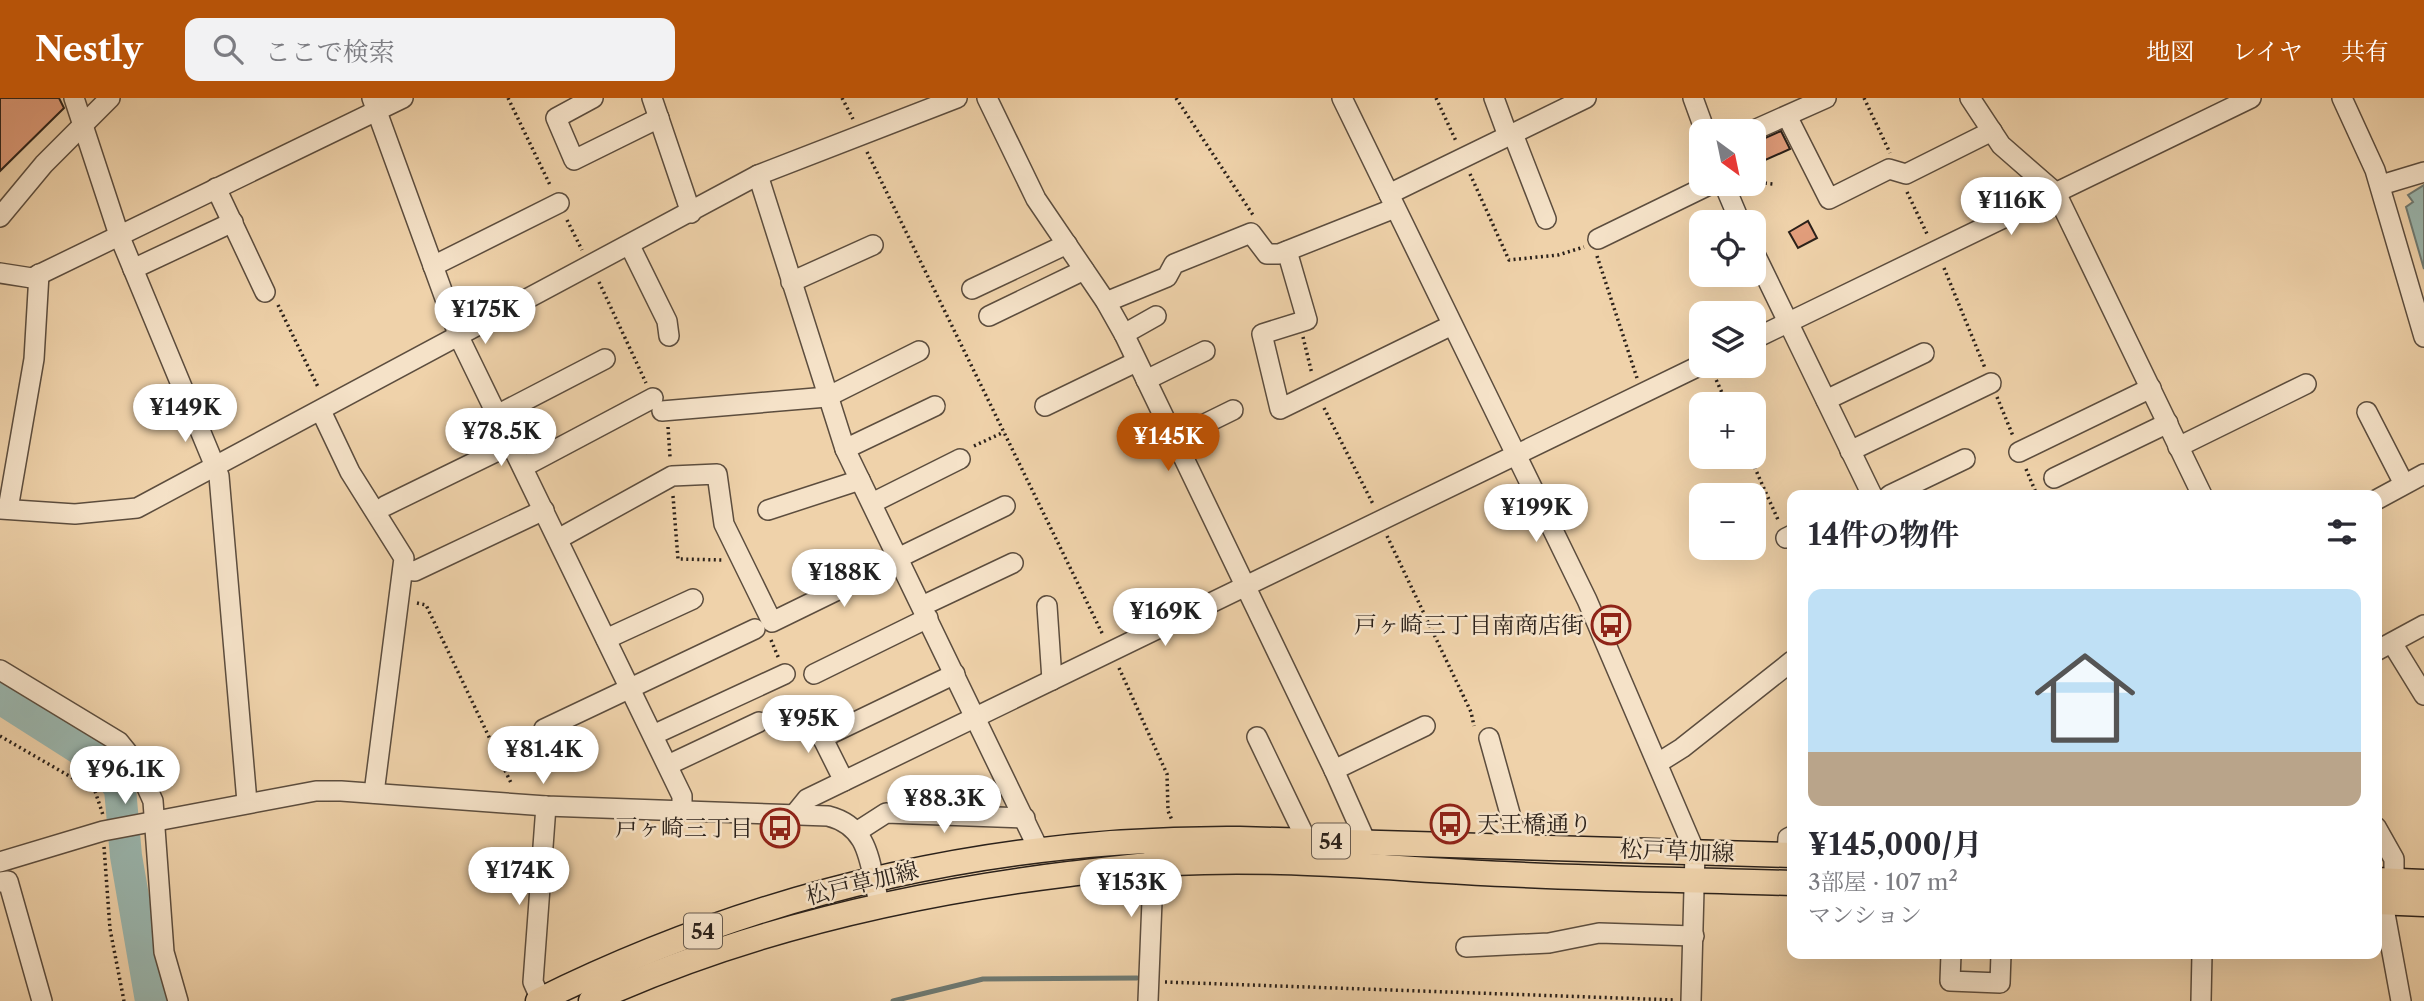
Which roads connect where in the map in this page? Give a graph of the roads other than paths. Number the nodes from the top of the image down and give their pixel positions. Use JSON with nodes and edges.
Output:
{"nodes":[{"id":1,"x":74,"y":98,"type":"edge"},
{"id":2,"x":110,"y":98,"type":"edge"},
{"id":3,"x":403,"y":98,"type":"edge"},
{"id":4,"x":593,"y":98,"type":"edge"},
{"id":5,"x":652,"y":98,"type":"edge"},
{"id":6,"x":957,"y":98,"type":"edge"},
{"id":7,"x":987,"y":98,"type":"edge"},
{"id":8,"x":1342,"y":98,"type":"edge"},
{"id":9,"x":1494,"y":98,"type":"edge"},
{"id":10,"x":1586,"y":98,"type":"edge"},
{"id":11,"x":1693,"y":98,"type":"edge"},
{"id":12,"x":1826,"y":98,"type":"edge"},
{"id":13,"x":1970,"y":98,"type":"edge"},
{"id":14,"x":2251,"y":98,"type":"edge"},
{"id":15,"x":2342,"y":98,"type":"edge"},
{"id":16,"x":375,"y":104,"type":"edge"},
{"id":17,"x":1794,"y":108,"type":"edge"},
{"id":18,"x":659,"y":118,"type":"junction"},
{"id":19,"x":1701,"y":119,"type":"edge"},
{"id":20,"x":83,"y":123,"type":"junction"},
{"id":21,"x":1766,"y":123,"type":"edge"},
{"id":22,"x":1992,"y":131,"type":"junction"},
{"id":23,"x":1510,"y":135,"type":"junction"},
{"id":24,"x":2424,"y":172,"type":"edge"},
{"id":25,"x":758,"y":175,"type":"junction"},
{"id":26,"x":2381,"y":185,"type":"junction"},
{"id":27,"x":216,"y":188,"type":"junction"},
{"id":28,"x":2056,"y":192,"type":"junction"},
{"id":29,"x":1689,"y":195,"type":"edge"},
{"id":30,"x":1392,"y":201,"type":"junction"},
{"id":31,"x":559,"y":203,"type":"road end"},
{"id":32,"x":691,"y":213,"type":"junction"},
{"id":33,"x":0,"y":217,"type":"edge"},
{"id":34,"x":1546,"y":219,"type":"dead end"},
{"id":35,"x":233,"y":222,"type":"junction"},
{"id":36,"x":119,"y":235,"type":"junction"},
{"id":37,"x":1598,"y":239,"type":"dead end"},
{"id":38,"x":1066,"y":244,"type":"junction"},
{"id":39,"x":873,"y":245,"type":"dead end"},
{"id":40,"x":630,"y":246,"type":"junction"},
{"id":41,"x":1287,"y":251,"type":"junction"},
{"id":42,"x":433,"y":266,"type":"junction"},
{"id":43,"x":133,"y":269,"type":"junction"},
{"id":44,"x":1084,"y":270,"type":"junction"},
{"id":45,"x":0,"y":273,"type":"edge"},
{"id":46,"x":39,"y":274,"type":"junction"},
{"id":47,"x":1766,"y":277,"type":"edge"},
{"id":48,"x":791,"y":282,"type":"junction"},
{"id":49,"x":972,"y":289,"type":"dead end"},
{"id":50,"x":265,"y":292,"type":"dead end"},
{"id":51,"x":1106,"y":302,"type":"junction"},
{"id":52,"x":989,"y":316,"type":"dead end"},
{"id":53,"x":1156,"y":316,"type":"dead end"},
{"id":54,"x":1787,"y":323,"type":"junction"},
{"id":55,"x":1452,"y":324,"type":"junction"},
{"id":56,"x":1766,"y":333,"type":"edge"},
{"id":57,"x":1124,"y":334,"type":"junction"},
{"id":58,"x":669,"y":336,"type":"dead end"},
{"id":59,"x":459,"y":337,"type":"junction"},
{"id":60,"x":2424,"y":337,"type":"edge"},
{"id":61,"x":919,"y":351,"type":"dead end"},
{"id":62,"x":1205,"y":351,"type":"dead end"},
{"id":63,"x":1924,"y":353,"type":"dead end"},
{"id":64,"x":605,"y":359,"type":"dead end"},
{"id":65,"x":1136,"y":362,"type":"junction"},
{"id":66,"x":1689,"y":375,"type":"edge"},
{"id":67,"x":1146,"y":380,"type":"junction"},
{"id":68,"x":1991,"y":383,"type":"road end"},
{"id":69,"x":2306,"y":384,"type":"dead end"},
{"id":70,"x":2151,"y":388,"type":"junction"},
{"id":71,"x":827,"y":397,"type":"junction"},
{"id":72,"x":1826,"y":400,"type":"junction"},
{"id":73,"x":935,"y":406,"type":"dead end"},
{"id":74,"x":1045,"y":406,"type":"dead end"},
{"id":75,"x":1233,"y":410,"type":"dead end"},
{"id":76,"x":321,"y":411,"type":"junction"},
{"id":77,"x":2367,"y":412,"type":"dead end"},
{"id":78,"x":497,"y":415,"type":"junction"},
{"id":79,"x":2168,"y":423,"type":"junction"},
{"id":80,"x":1174,"y":439,"type":"junction"},
{"id":81,"x":512,"y":444,"type":"junction"},
{"id":82,"x":2178,"y":447,"type":"junction"},
{"id":83,"x":845,"y":449,"type":"junction"},
{"id":84,"x":1850,"y":451,"type":"junction"},
{"id":85,"x":2019,"y":452,"type":"road end"},
{"id":86,"x":1515,"y":455,"type":"junction"},
{"id":87,"x":960,"y":459,"type":"road end"},
{"id":88,"x":1965,"y":459,"type":"dead end"},
{"id":89,"x":216,"y":466,"type":"junction"},
{"id":90,"x":523,"y":467,"type":"junction"},
{"id":91,"x":2424,"y":474,"type":"edge"},
{"id":92,"x":2054,"y":478,"type":"dead end"},
{"id":93,"x":860,"y":480,"type":"junction"},
{"id":94,"x":2404,"y":484,"type":"junction"},
{"id":95,"x":1865,"y":490,"type":"edge"},
{"id":96,"x":1900,"y":490,"type":"edge"},
{"id":97,"x":2200,"y":490,"type":"edge"},
{"id":98,"x":2382,"y":496,"type":"edge"},
{"id":99,"x":872,"y":503,"type":"junction"},
{"id":100,"x":385,"y":506,"type":"dead end"},
{"id":101,"x":1005,"y":506,"type":"dead end"},
{"id":102,"x":4,"y":509,"type":"edge"},
{"id":103,"x":544,"y":510,"type":"junction"},
{"id":104,"x":768,"y":510,"type":"dead end"},
{"id":105,"x":558,"y":539,"type":"junction"},
{"id":106,"x":898,"y":559,"type":"junction"},
{"id":107,"x":1013,"y":563,"type":"dead end"},
{"id":108,"x":407,"y":570,"type":"junction"},
{"id":109,"x":1245,"y":586,"type":"junction"},
{"id":110,"x":693,"y":600,"type":"dead end"},
{"id":111,"x":1048,"y":606,"type":"dead end"},
{"id":112,"x":925,"y":612,"type":"junction"},
{"id":113,"x":764,"y":625,"type":"junction"},
{"id":114,"x":2424,"y":625,"type":"edge"},
{"id":115,"x":606,"y":639,"type":"junction"},
{"id":116,"x":2384,"y":647,"type":"edge"},
{"id":117,"x":1787,"y":665,"type":"edge"},
{"id":118,"x":0,"y":670,"type":"edge"},
{"id":119,"x":785,"y":674,"type":"dead end"},
{"id":120,"x":814,"y":674,"type":"dead end"},
{"id":121,"x":955,"y":674,"type":"junction"},
{"id":122,"x":1052,"y":680,"type":"junction"},
{"id":123,"x":629,"y":689,"type":"junction"},
{"id":124,"x":2424,"y":695,"type":"edge"},
{"id":125,"x":809,"y":711,"type":"dead end"},
{"id":126,"x":975,"y":717,"type":"junction"},
{"id":127,"x":759,"y":722,"type":"dead end"},
{"id":128,"x":1424,"y":726,"type":"dead end"},
{"id":129,"x":544,"y":729,"type":"dead end"},
{"id":130,"x":653,"y":735,"type":"junction"},
{"id":131,"x":1257,"y":737,"type":"dead end"},
{"id":132,"x":822,"y":738,"type":"junction"},
{"id":133,"x":1483,"y":738,"type":"road end"},
{"id":134,"x":1658,"y":763,"type":"junction"},
{"id":135,"x":668,"y":765,"type":"junction"},
{"id":136,"x":1334,"y":770,"type":"junction"},
{"id":137,"x":844,"y":781,"type":"junction"},
{"id":138,"x":374,"y":793,"type":"junction"},
{"id":139,"x":247,"y":802,"type":"junction"},
{"id":140,"x":546,"y":806,"type":"junction"},
{"id":141,"x":682,"y":810,"type":"junction"},
{"id":142,"x":794,"y":815,"type":"junction"},
{"id":143,"x":1025,"y":818,"type":"junction"},
{"id":144,"x":155,"y":820,"type":"junction"},
{"id":145,"x":858,"y":831,"type":"junction"},
{"id":146,"x":2382,"y":838,"type":"edge"},
{"id":147,"x":1154,"y":839,"type":"junction"},
{"id":148,"x":1307,"y":841,"type":"junction"},
{"id":149,"x":1366,"y":842,"type":"junction"},
{"id":150,"x":1519,"y":846,"type":"junction"},
{"id":151,"x":1787,"y":848,"type":"edge"},
{"id":152,"x":1039,"y":850,"type":"junction"},
{"id":153,"x":1695,"y":852,"type":"junction"},
{"id":154,"x":0,"y":862,"type":"edge"},
{"id":155,"x":1153,"y":864,"type":"junction"},
{"id":156,"x":873,"y":877,"type":"junction"},
{"id":157,"x":1696,"y":880,"type":"junction"},
{"id":158,"x":2424,"y":882,"type":"edge"},
{"id":159,"x":0,"y":883,"type":"edge"},
{"id":160,"x":1787,"y":883,"type":"edge"},
{"id":161,"x":2383,"y":892,"type":"edge"},
{"id":162,"x":2424,"y":904,"type":"edge"},
{"id":163,"x":880,"y":905,"type":"junction"},
{"id":164,"x":1694,"y":936,"type":"junction"},
{"id":165,"x":1466,"y":947,"type":"dead end"},
{"id":166,"x":1951,"y":959,"type":"edge"},
{"id":167,"x":2001,"y":959,"type":"edge"},
{"id":168,"x":2202,"y":959,"type":"edge"},
{"id":169,"x":540,"y":1000,"type":"edge"},
{"id":170,"x":42,"y":1001,"type":"edge"},
{"id":171,"x":178,"y":1001,"type":"edge"},
{"id":172,"x":591,"y":1001,"type":"edge"},
{"id":173,"x":1149,"y":1001,"type":"edge"},
{"id":174,"x":1691,"y":1001,"type":"edge"},
{"id":175,"x":2201,"y":1001,"type":"edge"},
{"id":176,"x":2401,"y":1001,"type":"edge"}],
"edges":[{"from":1,"to":20,"type":"street"},
{"from":2,"to":20,"type":"street"},
{"from":3,"to":16,"type":"street"},
{"from":4,"to":18,"type":"street"},
{"from":5,"to":18,"type":"street"},
{"from":6,"to":25,"type":"street"},
{"from":7,"to":38,"type":"street"},
{"from":8,"to":30,"type":"street"},
{"from":9,"to":23,"type":"street"},
{"from":10,"to":23,"type":"street"},
{"from":11,"to":19,"type":"street"},
{"from":12,"to":17,"type":"street"},
{"from":13,"to":22,"type":"street"},
{"from":14,"to":28,"type":"street"},
{"from":15,"to":26,"type":"street"},
{"from":16,"to":27,"type":"street"},
{"from":16,"to":42,"type":"street"},
{"from":17,"to":21,"type":"street"},
{"from":17,"to":22,"type":"street"},
{"from":18,"to":32,"type":"street"},
{"from":20,"to":33,"type":"street"},
{"from":20,"to":36,"type":"street"},
{"from":22,"to":28,"type":"street"},
{"from":23,"to":30,"type":"street"},
{"from":23,"to":34,"type":"street"},
{"from":24,"to":26,"type":"street"},
{"from":25,"to":32,"type":"street"},
{"from":25,"to":48,"type":"street"},
{"from":26,"to":60,"type":"street"},
{"from":27,"to":35,"type":"street"},
{"from":27,"to":36,"type":"street"},
{"from":28,"to":54,"type":"street"},
{"from":28,"to":70,"type":"street"},
{"from":29,"to":37,"type":"street"},
{"from":30,"to":41,"type":"street"},
{"from":30,"to":55,"type":"street"},
{"from":31,"to":42,"type":"street"},
{"from":32,"to":40,"type":"street"},
{"from":35,"to":43,"type":"street"},
{"from":35,"to":50,"type":"street"},
{"from":36,"to":43,"type":"street"},
{"from":36,"to":46,"type":"street"},
{"from":38,"to":44,"type":"street"},
{"from":38,"to":49,"type":"street"},
{"from":39,"to":48,"type":"street"},
{"from":40,"to":58,"type":"street"},
{"from":40,"to":59,"type":"street"},
{"from":41,"to":51,"type":"street"},
{"from":41,"to":55,"type":"street"},
{"from":42,"to":59,"type":"street"},
{"from":43,"to":89,"type":"street"},
{"from":44,"to":51,"type":"street"},
{"from":44,"to":52,"type":"street"},
{"from":45,"to":46,"type":"street"},
{"from":46,"to":102,"type":"street"},
{"from":47,"to":54,"type":"street"},
{"from":48,"to":71,"type":"street"},
{"from":51,"to":57,"type":"street"},
{"from":53,"to":57,"type":"street"},
{"from":54,"to":56,"type":"street"},
{"from":54,"to":72,"type":"street"},
{"from":55,"to":86,"type":"street"},
{"from":57,"to":65,"type":"street"},
{"from":59,"to":76,"type":"street"},
{"from":59,"to":78,"type":"street"},
{"from":61,"to":71,"type":"street"},
{"from":62,"to":67,"type":"street"},
{"from":63,"to":72,"type":"street"},
{"from":64,"to":78,"type":"street"},
{"from":65,"to":67,"type":"street"},
{"from":65,"to":74,"type":"street"},
{"from":66,"to":86,"type":"street"},
{"from":67,"to":80,"type":"street"},
{"from":68,"to":84,"type":"street"},
{"from":69,"to":82,"type":"street"},
{"from":70,"to":79,"type":"street"},
{"from":70,"to":85,"type":"street"},
{"from":71,"to":83,"type":"street"},
{"from":71,"to":90,"type":"street"},
{"from":72,"to":84,"type":"street"},
{"from":73,"to":83,"type":"street"},
{"from":75,"to":80,"type":"street"},
{"from":76,"to":89,"type":"street"},
{"from":76,"to":108,"type":"street"},
{"from":77,"to":94,"type":"street"},
{"from":78,"to":81,"type":"street"},
{"from":79,"to":82,"type":"street"},
{"from":79,"to":92,"type":"street"},
{"from":80,"to":109,"type":"street"},
{"from":81,"to":90,"type":"street"},
{"from":81,"to":100,"type":"street"},
{"from":82,"to":97,"type":"street"},
{"from":83,"to":93,"type":"street"},
{"from":84,"to":95,"type":"street"},
{"from":86,"to":109,"type":"street"},
{"from":86,"to":134,"type":"street"},
{"from":87,"to":99,"type":"street"},
{"from":88,"to":96,"type":"street"},
{"from":89,"to":102,"type":"street"},
{"from":89,"to":139,"type":"street"},
{"from":90,"to":103,"type":"street"},
{"from":91,"to":94,"type":"street"},
{"from":93,"to":99,"type":"street"},
{"from":93,"to":104,"type":"street"},
{"from":94,"to":98,"type":"street"},
{"from":99,"to":106,"type":"street"},
{"from":101,"to":106,"type":"street"},
{"from":103,"to":105,"type":"street"},
{"from":103,"to":108,"type":"street"},
{"from":105,"to":113,"type":"street"},
{"from":105,"to":115,"type":"street"},
{"from":106,"to":112,"type":"street"},
{"from":106,"to":113,"type":"street"},
{"from":107,"to":112,"type":"street"},
{"from":108,"to":138,"type":"street"},
{"from":109,"to":122,"type":"street"},
{"from":109,"to":136,"type":"street"},
{"from":110,"to":115,"type":"street"},
{"from":111,"to":122,"type":"street"},
{"from":112,"to":120,"type":"street"},
{"from":112,"to":121,"type":"street"},
{"from":113,"to":123,"type":"street"},
{"from":114,"to":116,"type":"street"},
{"from":115,"to":123,"type":"street"},
{"from":116,"to":124,"type":"street"},
{"from":117,"to":134,"type":"street"},
{"from":118,"to":144,"type":"street"},
{"from":119,"to":130,"type":"street"},
{"from":121,"to":126,"type":"street"},
{"from":121,"to":132,"type":"street"},
{"from":122,"to":126,"type":"street"},
{"from":123,"to":129,"type":"street"},
{"from":123,"to":130,"type":"street"},
{"from":125,"to":132,"type":"street"},
{"from":126,"to":137,"type":"street"},
{"from":126,"to":143,"type":"street"},
{"from":127,"to":135,"type":"street"},
{"from":128,"to":136,"type":"street"},
{"from":130,"to":135,"type":"street"},
{"from":131,"to":148,"type":"street"},
{"from":132,"to":137,"type":"street"},
{"from":133,"to":150,"type":"street"},
{"from":134,"to":153,"type":"street"},
{"from":135,"to":141,"type":"street"},
{"from":136,"to":149,"type":"street"},
{"from":137,"to":142,"type":"street"},
{"from":138,"to":139,"type":"street"},
{"from":138,"to":140,"type":"street"},
{"from":139,"to":144,"type":"street"},
{"from":140,"to":141,"type":"street"},
{"from":140,"to":169,"type":"street"},
{"from":141,"to":142,"type":"street"},
{"from":142,"to":145,"type":"street"},
{"from":143,"to":145,"type":"street"},
{"from":143,"to":152,"type":"street"},
{"from":144,"to":154,"type":"street"},
{"from":144,"to":171,"type":"street"},
{"from":145,"to":156,"type":"street"},
{"from":146,"to":161,"type":"street"},
{"from":147,"to":148,"type":"main road","name":"松戸草加線","number":"54"},
{"from":147,"to":152,"type":"main road","name":"松戸草加線","number":"54"},
{"from":147,"to":155,"type":"street"},
{"from":148,"to":149,"type":"main road","name":"松戸草加線","number":"54"},
{"from":149,"to":150,"type":"main road","name":"松戸草加線","number":"54"},
{"from":150,"to":153,"type":"main road","name":"松戸草加線","number":"54"},
{"from":151,"to":153,"type":"main road","name":"松戸草加線","number":"54"},
{"from":152,"to":156,"type":"main road","name":"松戸草加線","number":"54"},
{"from":153,"to":157,"type":"street"},
{"from":155,"to":157,"type":"main road","name":"松戸草加線","number":"54"},
{"from":155,"to":163,"type":"main road","name":"松戸草加線","number":"54"},
{"from":155,"to":173,"type":"street"},
{"from":156,"to":163,"type":"street"},
{"from":156,"to":169,"type":"main road","name":"松戸草加線","number":"54"},
{"from":157,"to":160,"type":"main road","name":"松戸草加線","number":"54"},
{"from":157,"to":164,"type":"street"},
{"from":158,"to":161,"type":"main road"},
{"from":159,"to":170,"type":"street"},
{"from":161,"to":162,"type":"main road"},
{"from":161,"to":176,"type":"street"},
{"from":163,"to":172,"type":"main road","name":"松戸草加線","number":"54"},
{"from":164,"to":165,"type":"street"},
{"from":164,"to":174,"type":"street"},
{"from":166,"to":167,"type":"street"},
{"from":168,"to":175,"type":"street"}]}
